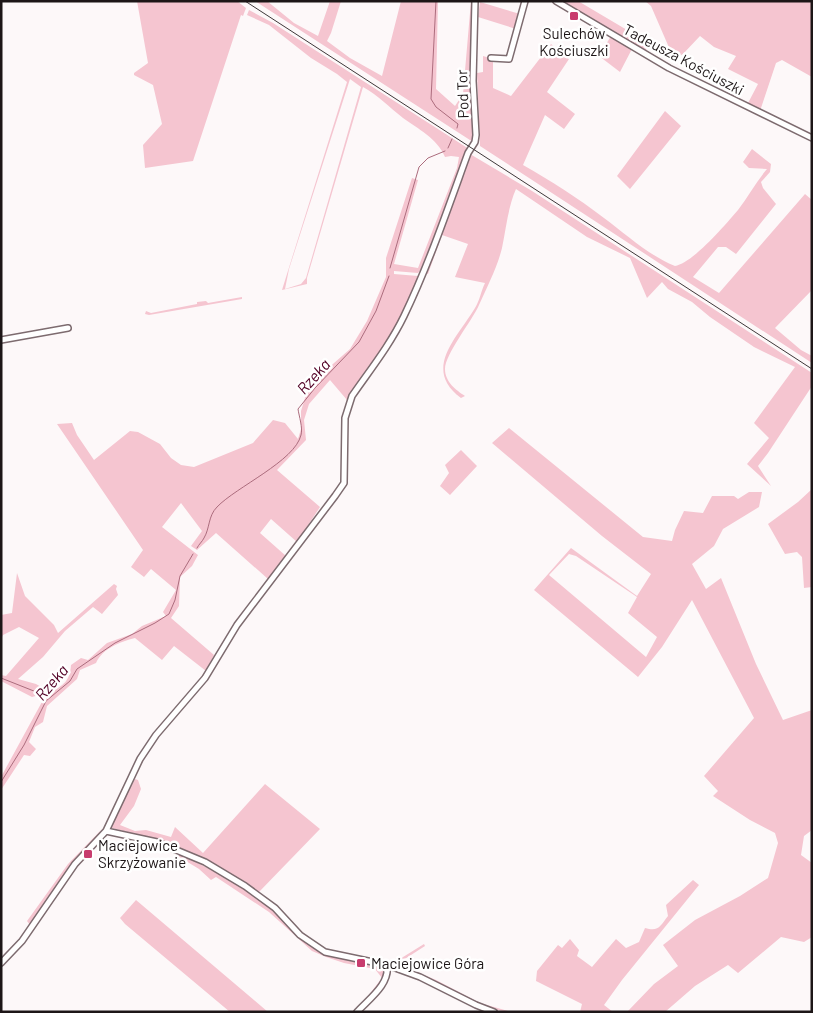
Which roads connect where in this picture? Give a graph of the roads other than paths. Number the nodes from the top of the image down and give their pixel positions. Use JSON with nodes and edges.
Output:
{"nodes":[{"id":1,"x":475,"y":1,"type":"edge"},
{"id":2,"x":525,"y":1,"type":"edge"},
{"id":3,"x":556,"y":1,"type":"edge"},
{"id":4,"x":491,"y":58,"type":"dead end"},
{"id":5,"x":812,"y":138,"type":"edge"},
{"id":6,"x":68,"y":328,"type":"dead end"},
{"id":7,"x":1,"y":340,"type":"edge"},
{"id":8,"x":106,"y":830,"type":"junction"},
{"id":9,"x":1,"y":963,"type":"edge"},
{"id":10,"x":387,"y":965,"type":"junction"},
{"id":11,"x":357,"y":1012,"type":"edge"},
{"id":12,"x":494,"y":1012,"type":"edge"}],
"edges":[{"from":1,"to":8,"type":"street","name":"Pod Tor"},
{"from":2,"to":4,"type":"street"},
{"from":3,"to":5,"type":"street","name":"Tadeusza Kościuszki"},
{"from":6,"to":7,"type":"street"},
{"from":8,"to":9,"type":"street","name":"Pod Tor"},
{"from":8,"to":10,"type":"street"},
{"from":10,"to":11,"type":"street"},
{"from":10,"to":12,"type":"street"}]}
